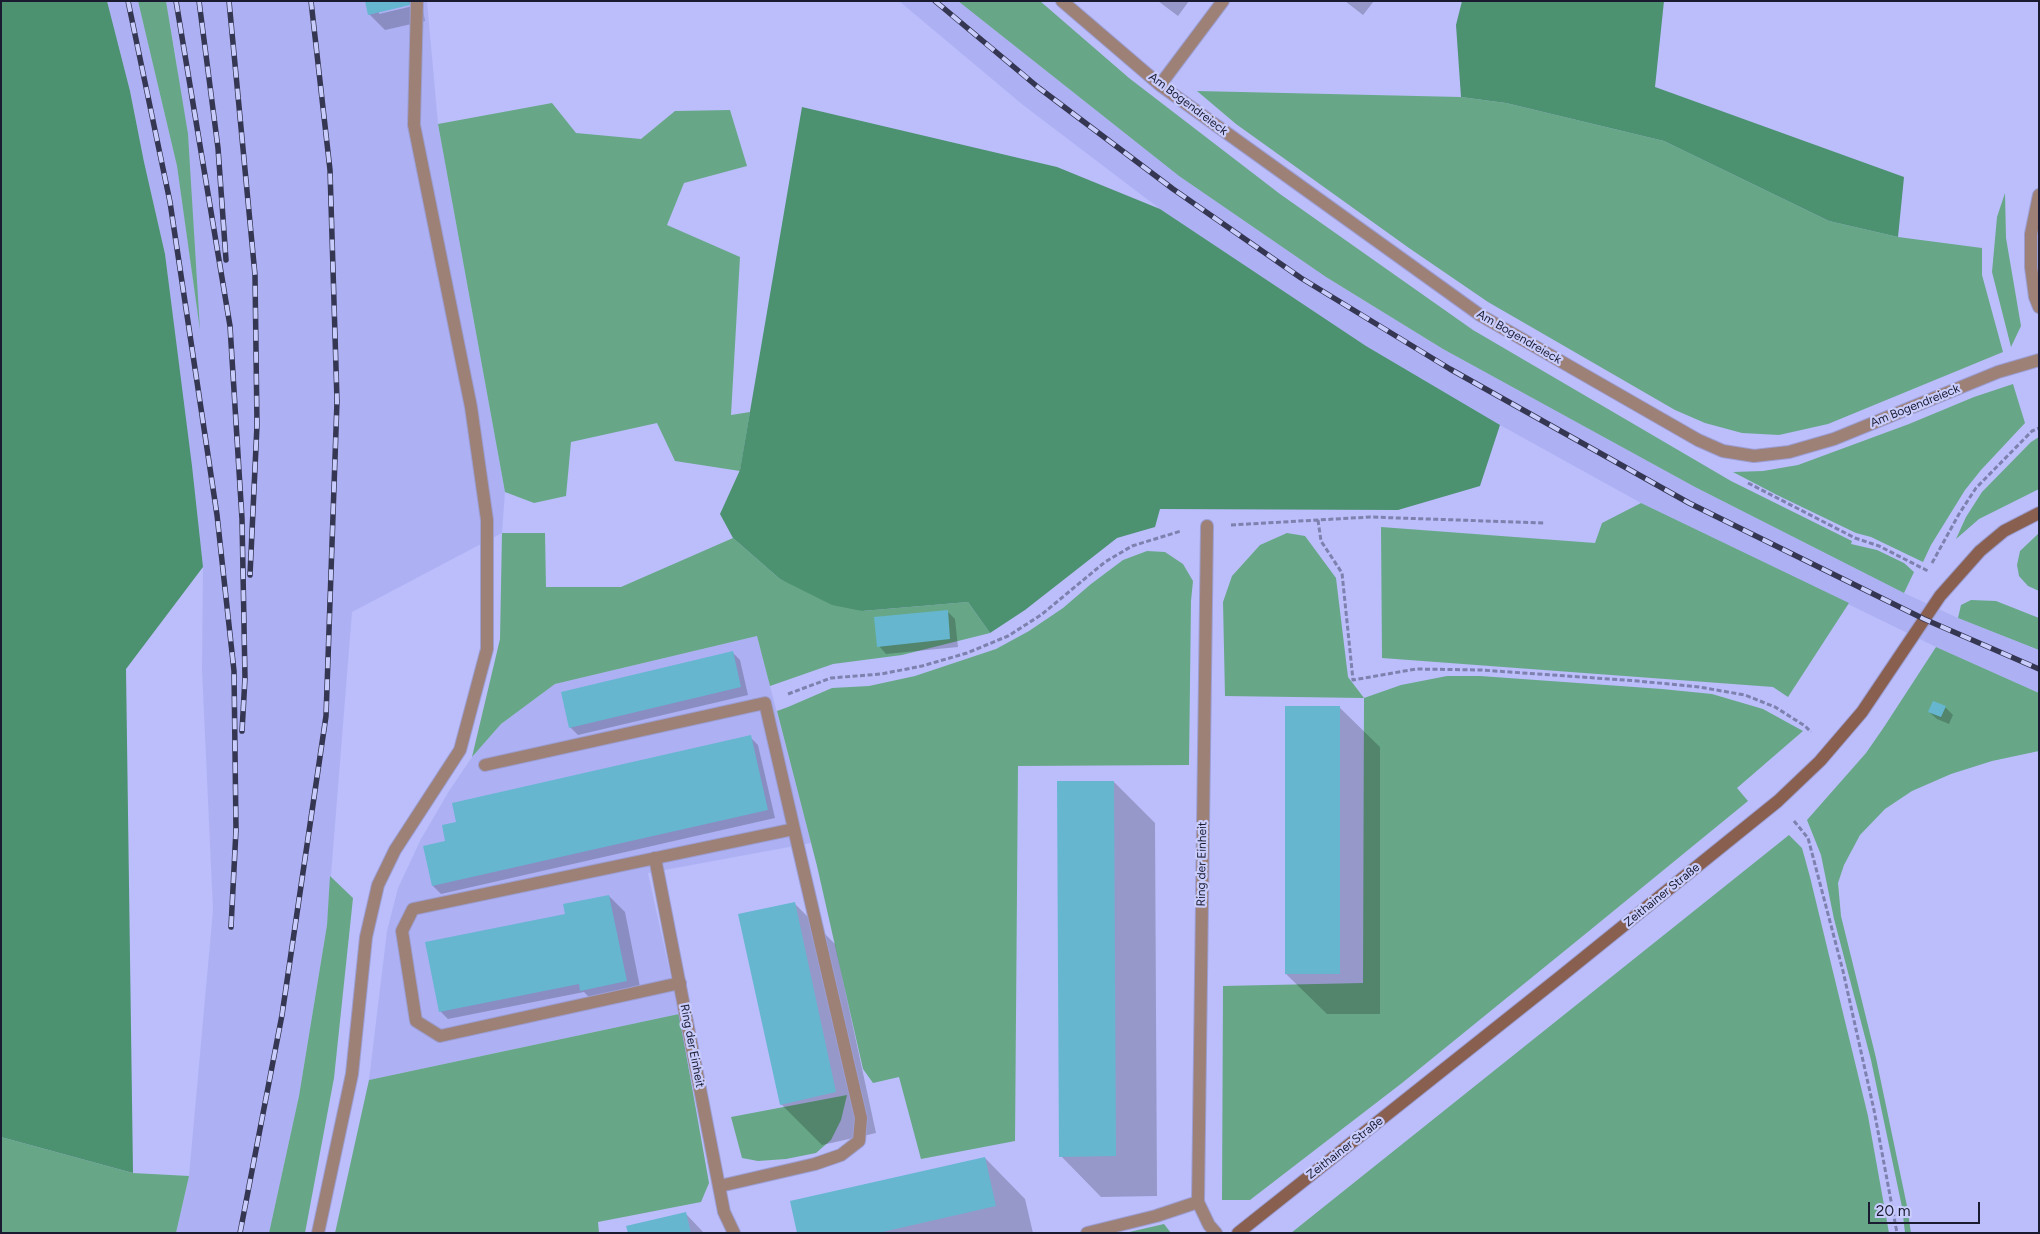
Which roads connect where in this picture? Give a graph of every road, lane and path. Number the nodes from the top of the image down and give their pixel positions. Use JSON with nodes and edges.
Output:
{"nodes":[{"id":1,"x":416,"y":1,"type":"edge"},
{"id":2,"x":1062,"y":1,"type":"edge"},
{"id":3,"x":1223,"y":1,"type":"edge"},
{"id":4,"x":1160,"y":85,"type":"junction"},
{"id":5,"x":2039,"y":195,"type":"edge"},
{"id":6,"x":2039,"y":307,"type":"edge"},
{"id":7,"x":2039,"y":360,"type":"edge"},
{"id":8,"x":2039,"y":428,"type":"edge"},
{"id":9,"x":1744,"y":482,"type":"dead end"},
{"id":10,"x":2039,"y":514,"type":"edge"},
{"id":11,"x":1318,"y":520,"type":"junction"},
{"id":12,"x":1545,"y":523,"type":"dead end"},
{"id":13,"x":1207,"y":526,"type":"junction"},
{"id":14,"x":765,"y":703,"type":"junction"},
{"id":15,"x":1829,"y":750,"type":"junction"},
{"id":16,"x":485,"y":765,"type":"dead end"},
{"id":17,"x":1778,"y":801,"type":"junction"},
{"id":18,"x":794,"y":829,"type":"junction"},
{"id":19,"x":656,"y":858,"type":"junction"},
{"id":20,"x":680,"y":983,"type":"junction"},
{"id":21,"x":720,"y":1186,"type":"junction"},
{"id":22,"x":1198,"y":1202,"type":"junction"},
{"id":23,"x":318,"y":1233,"type":"edge"},
{"id":24,"x":734,"y":1233,"type":"edge"},
{"id":25,"x":1087,"y":1233,"type":"edge"},
{"id":26,"x":1216,"y":1233,"type":"edge"},
{"id":27,"x":1238,"y":1233,"type":"edge"},
{"id":28,"x":1897,"y":1233,"type":"edge"}],
"edges":[{"from":1,"to":23,"type":"street"},
{"from":2,"to":4,"type":"street","name":"Am Bogendreieck"},
{"from":3,"to":4,"type":"street"},
{"from":4,"to":7,"type":"street","name":"Am Bogendreieck"},
{"from":5,"to":6,"type":"street"},
{"from":8,"to":9,"type":"path"},
{"from":10,"to":15,"type":"street","name":"Zeithainer Straße"},
{"from":11,"to":12,"type":"path"},
{"from":11,"to":13,"type":"path"},
{"from":11,"to":15,"type":"path"},
{"from":13,"to":14,"type":"path"},
{"from":13,"to":22,"type":"street","name":"Ring der Einheit"},
{"from":14,"to":16,"type":"street"},
{"from":14,"to":18,"type":"street"},
{"from":15,"to":17,"type":"street","name":"Zeithainer Straße"},
{"from":17,"to":27,"type":"street","name":"Zeithainer Straße"},
{"from":17,"to":28,"type":"path"},
{"from":18,"to":19,"type":"street"},
{"from":18,"to":21,"type":"street"},
{"from":19,"to":20,"type":"street","name":"Ring der Einheit"},
{"from":19,"to":20,"type":"street"},
{"from":20,"to":21,"type":"street","name":"Ring der Einheit"},
{"from":21,"to":24,"type":"street","name":"Ring der Einheit"},
{"from":22,"to":25,"type":"street"},
{"from":22,"to":26,"type":"street","name":"Ring der Einheit"}]}
